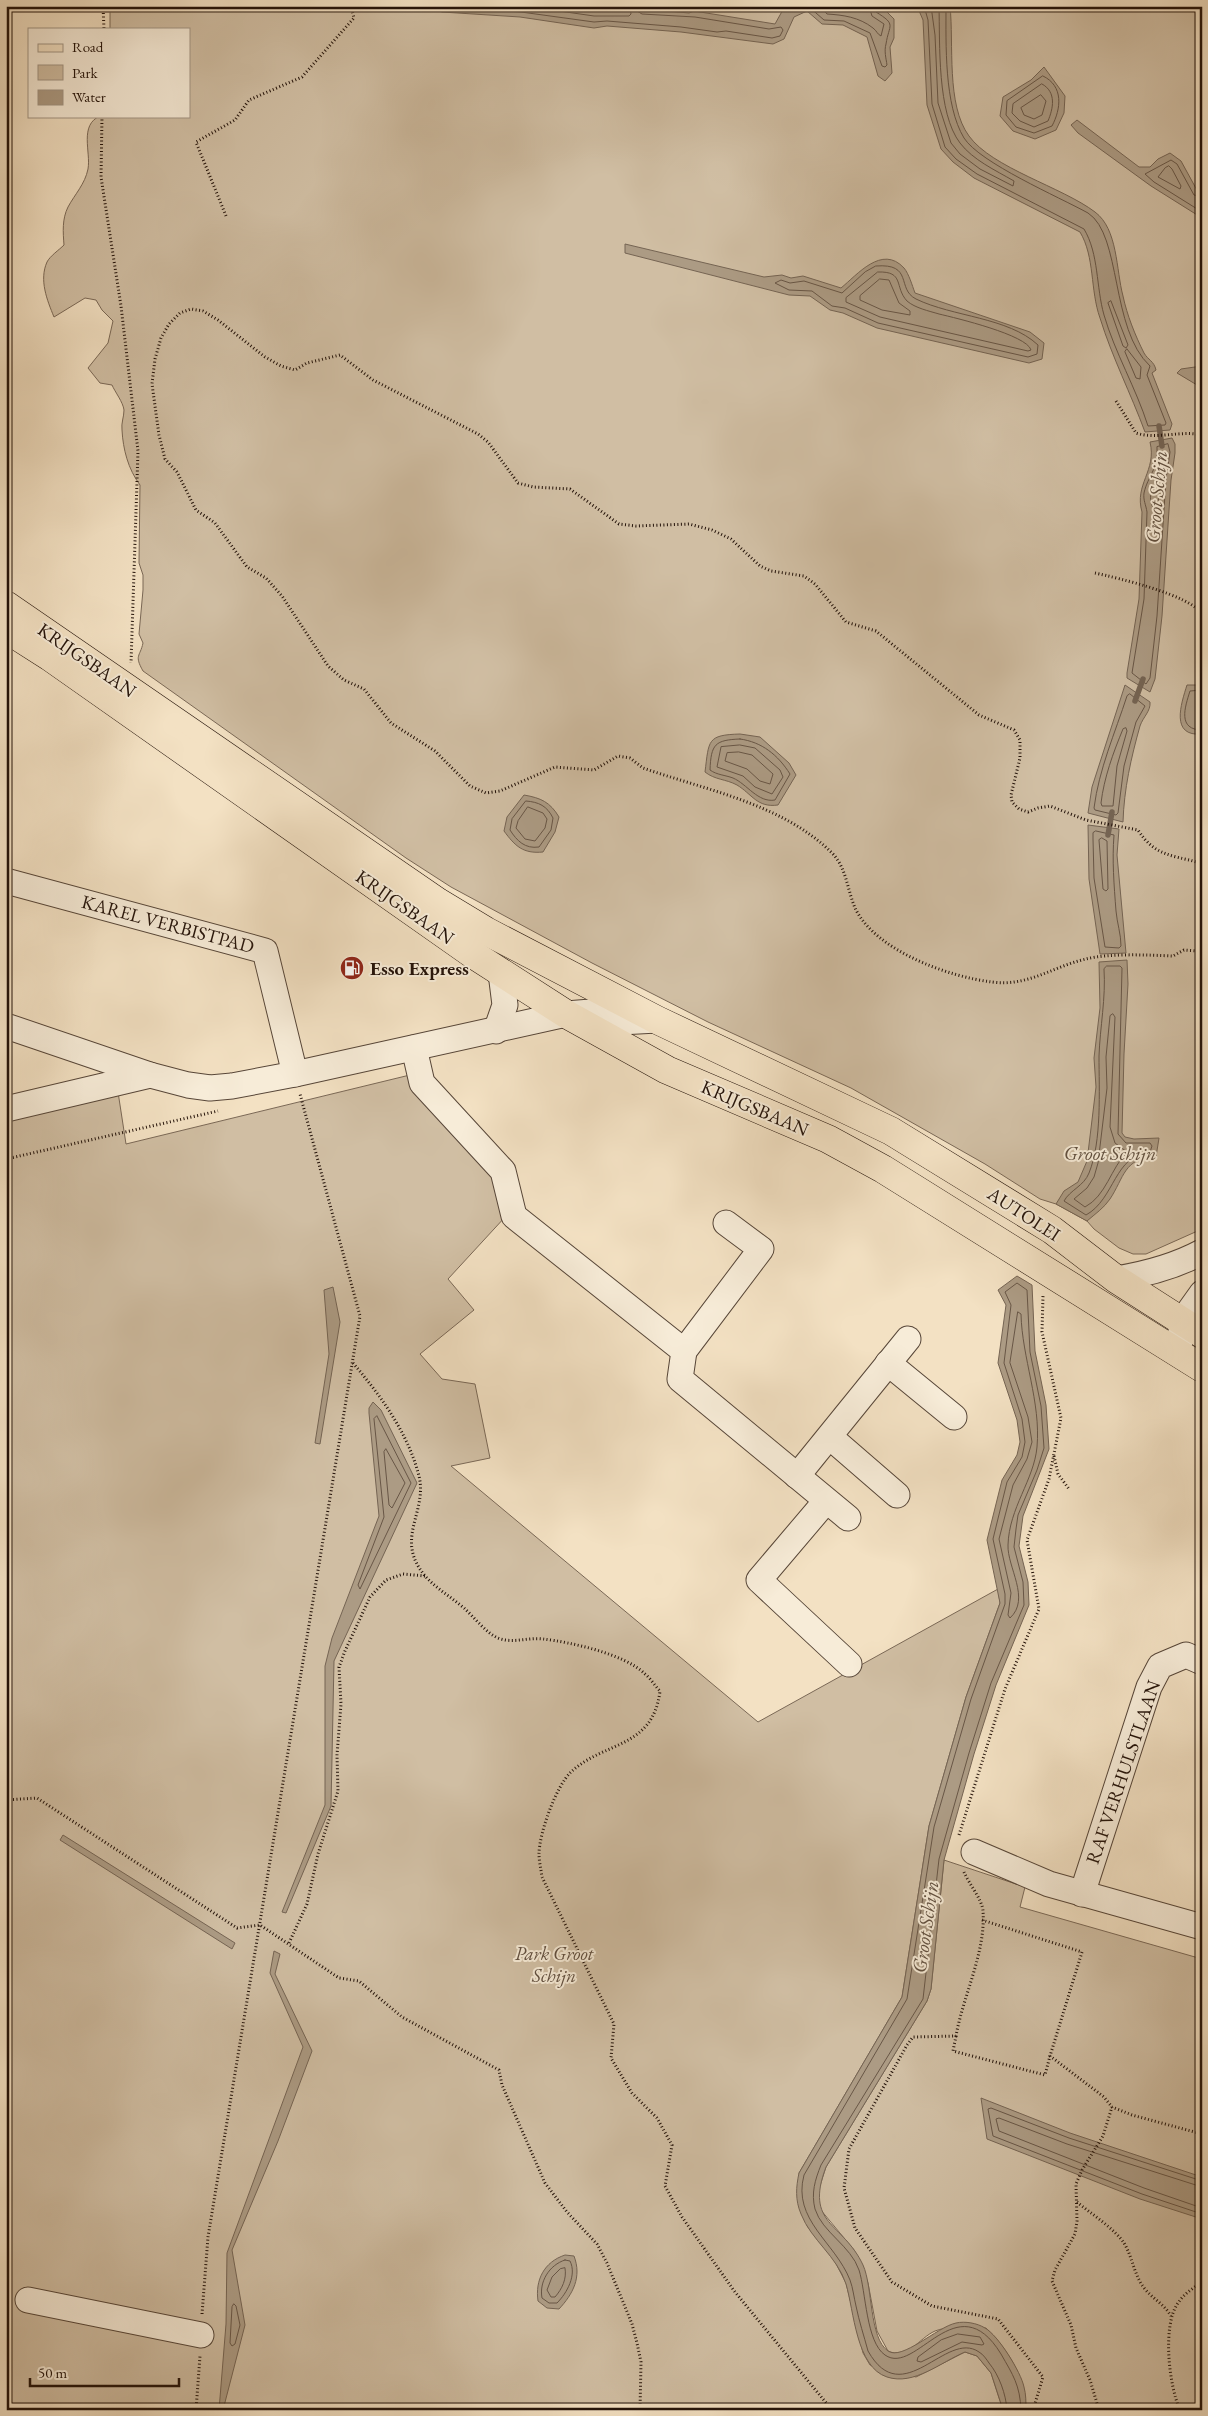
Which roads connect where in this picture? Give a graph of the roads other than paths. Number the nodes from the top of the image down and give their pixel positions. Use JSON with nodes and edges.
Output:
{"nodes":[{"id":1,"x":6,"y":605,"type":"edge"},
{"id":2,"x":6,"y":629,"type":"edge"},
{"id":3,"x":6,"y":880,"type":"edge"},
{"id":4,"x":501,"y":973,"type":"junction"},
{"id":5,"x":566,"y":1014,"type":"junction"},
{"id":6,"x":657,"y":1020,"type":"junction"},
{"id":7,"x":6,"y":1026,"type":"edge"},
{"id":8,"x":496,"y":1031,"type":"junction"},
{"id":9,"x":414,"y":1048,"type":"junction"},
{"id":10,"x":150,"y":1074,"type":"junction"},
{"id":11,"x":295,"y":1074,"type":"junction"},
{"id":12,"x":840,"y":1105,"type":"joint"},
{"id":13,"x":6,"y":1109,"type":"edge"},
{"id":14,"x":883,"y":1169,"type":"joint"},
{"id":15,"x":726,"y":1223,"type":"dead end"},
{"id":16,"x":1202,"y":1252,"type":"edge"},
{"id":17,"x":1116,"y":1280,"type":"junction"},
{"id":18,"x":1202,"y":1294,"type":"edge"},
{"id":19,"x":1195,"y":1331,"type":"edge"},
{"id":20,"x":908,"y":1339,"type":"dead end"},
{"id":21,"x":684,"y":1351,"type":"junction"},
{"id":22,"x":1178,"y":1353,"type":"junction"},
{"id":23,"x":888,"y":1363,"type":"junction"},
{"id":24,"x":1202,"y":1368,"type":"edge"},
{"id":25,"x":954,"y":1417,"type":"dead end"},
{"id":26,"x":830,"y":1437,"type":"junction"},
{"id":27,"x":797,"y":1476,"type":"junction"},
{"id":28,"x":896,"y":1495,"type":"dead end"},
{"id":29,"x":826,"y":1501,"type":"junction"},
{"id":30,"x":848,"y":1518,"type":"dead end"},
{"id":31,"x":1202,"y":1662,"type":"edge"},
{"id":32,"x":849,"y":1664,"type":"dead end"},
{"id":33,"x":965,"y":1852,"type":"road end"},
{"id":34,"x":1082,"y":1894,"type":"junction"},
{"id":35,"x":1202,"y":1927,"type":"edge"},
{"id":36,"x":28,"y":2300,"type":"dead end"},
{"id":37,"x":201,"y":2335,"type":"road end"}],
"edges":[{"from":1,"to":6,"type":"main road","name":"KRIJGSBAAN"},
{"from":2,"to":4,"type":"main road","name":"KRIJGSBAAN"},
{"from":3,"to":11,"type":"street","name":"KAREL VERBISTPAD"},
{"from":4,"to":5,"type":"main road","name":"KRIJGSBAAN"},
{"from":4,"to":8,"type":"street"},
{"from":5,"to":6,"type":"street"},
{"from":5,"to":8,"type":"street"},
{"from":5,"to":14,"type":"main road","name":"KRIJGSBAAN"},
{"from":6,"to":12,"type":"main road","name":"KRIJGSBAAN"},
{"from":7,"to":10,"type":"street"},
{"from":8,"to":9,"type":"street"},
{"from":9,"to":11,"type":"street"},
{"from":9,"to":21,"type":"street"},
{"from":10,"to":11,"type":"street"},
{"from":10,"to":13,"type":"street"},
{"from":12,"to":17,"type":"main road","name":"AUTOLEI"},
{"from":14,"to":22,"type":"main road","name":"AUTOLEI"},
{"from":15,"to":21,"type":"street"},
{"from":16,"to":17,"type":"street"},
{"from":17,"to":19,"type":"main road","name":"AUTOLEI"},
{"from":18,"to":19,"type":"street"},
{"from":19,"to":22,"type":"street"},
{"from":20,"to":23,"type":"street"},
{"from":21,"to":27,"type":"street"},
{"from":22,"to":24,"type":"main road","name":"AUTOLEI"},
{"from":23,"to":25,"type":"street"},
{"from":23,"to":26,"type":"street"},
{"from":26,"to":27,"type":"street"},
{"from":26,"to":28,"type":"street"},
{"from":27,"to":29,"type":"street"},
{"from":29,"to":30,"type":"street"},
{"from":29,"to":32,"type":"street"},
{"from":31,"to":34,"type":"street","name":"RAF VERHULSTLAAN"},
{"from":33,"to":34,"type":"street"},
{"from":34,"to":35,"type":"street"},
{"from":36,"to":37,"type":"street"}]}
